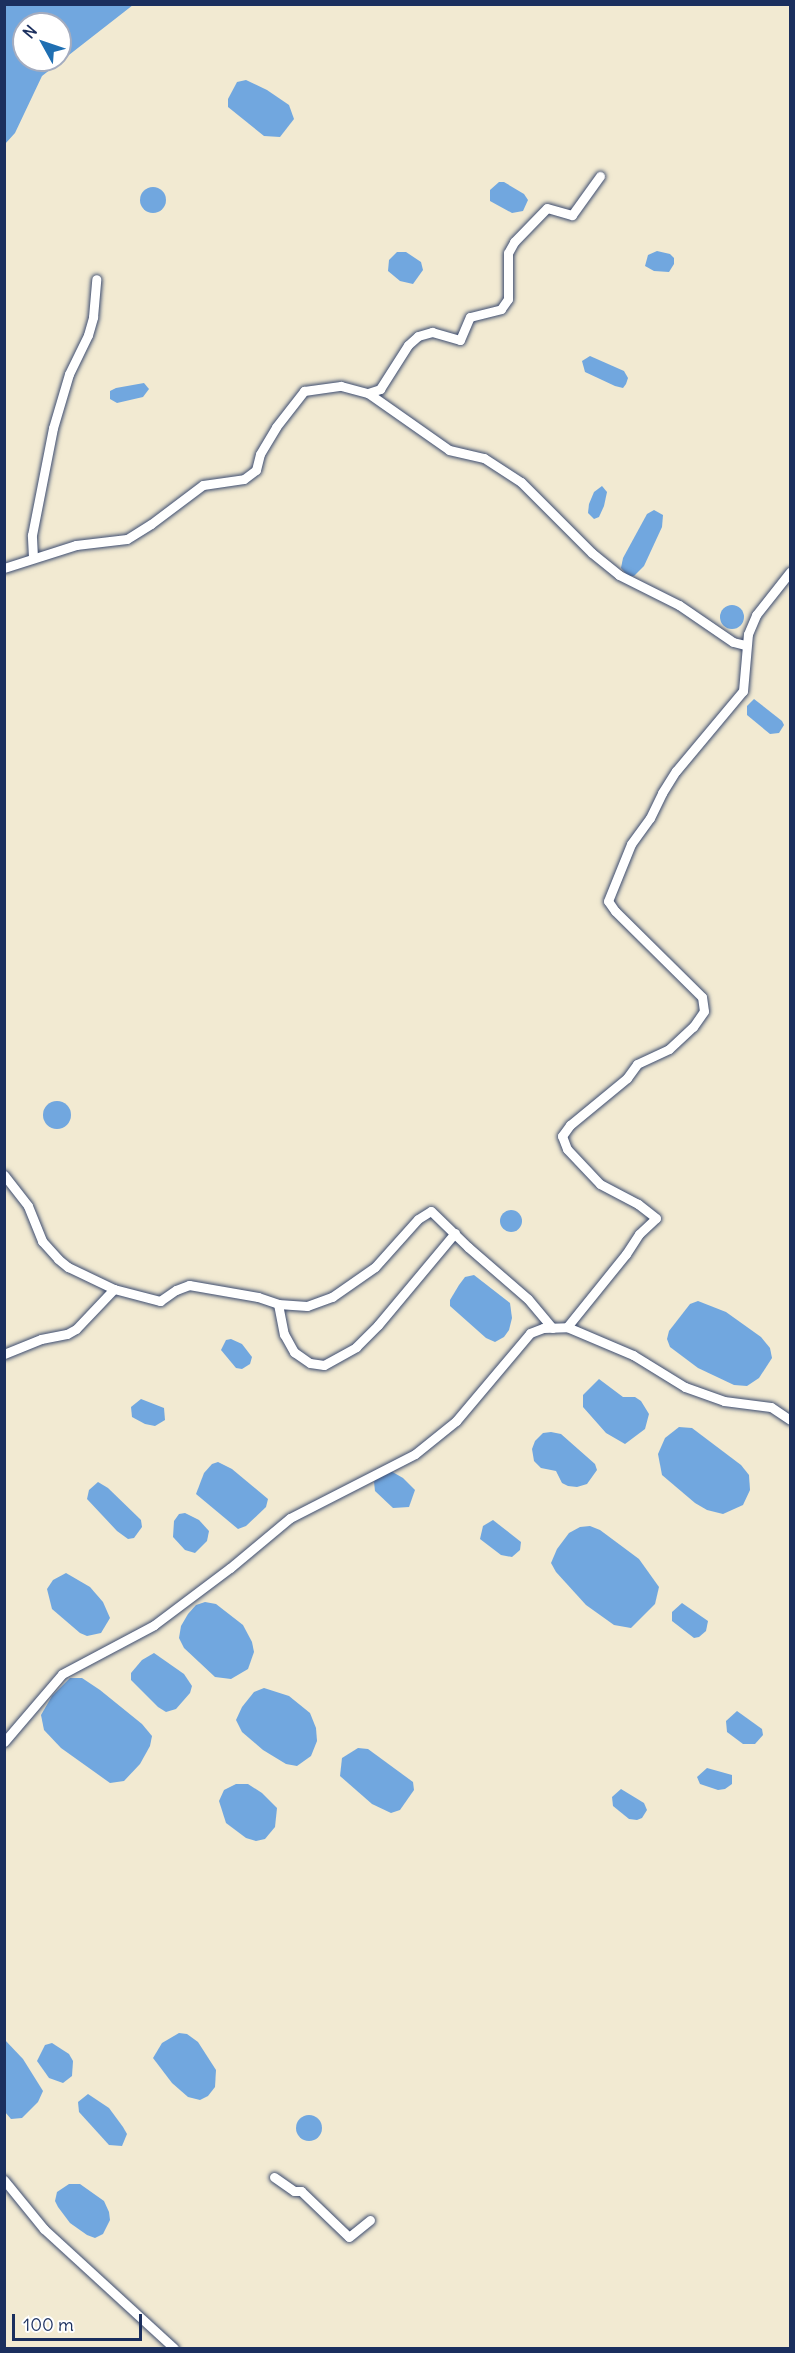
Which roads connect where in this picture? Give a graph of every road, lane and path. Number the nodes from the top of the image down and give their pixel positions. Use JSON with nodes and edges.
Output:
{"nodes":[{"id":1,"x":600,"y":176,"type":"dead end"},
{"id":2,"x":96,"y":279,"type":"dead end"},
{"id":3,"x":368,"y":393,"type":"junction"},
{"id":4,"x":33,"y":557,"type":"junction"},
{"id":5,"x":4,"y":568,"type":"edge"},
{"id":6,"x":790,"y":572,"type":"edge"},
{"id":7,"x":745,"y":645,"type":"junction"},
{"id":8,"x":4,"y":1175,"type":"edge"},
{"id":9,"x":455,"y":1233,"type":"junction"},
{"id":10,"x":114,"y":1289,"type":"junction"},
{"id":11,"x":278,"y":1304,"type":"junction"},
{"id":12,"x":567,"y":1327,"type":"junction"},
{"id":13,"x":552,"y":1328,"type":"junction"},
{"id":14,"x":4,"y":1354,"type":"edge"},
{"id":15,"x":790,"y":1420,"type":"edge"},
{"id":16,"x":4,"y":1742,"type":"edge"},
{"id":17,"x":274,"y":2177,"type":"dead end"},
{"id":18,"x":4,"y":2180,"type":"edge"},
{"id":19,"x":370,"y":2220,"type":"dead end"},
{"id":20,"x":174,"y":2349,"type":"edge"}],
"edges":[{"from":1,"to":3,"type":"street"},
{"from":2,"to":4,"type":"street"},
{"from":3,"to":4,"type":"street"},
{"from":3,"to":7,"type":"street"},
{"from":4,"to":5,"type":"street"},
{"from":6,"to":7,"type":"street"},
{"from":7,"to":12,"type":"street"},
{"from":8,"to":10,"type":"street"},
{"from":9,"to":11,"type":"street"},
{"from":9,"to":11,"type":"street"},
{"from":9,"to":13,"type":"street"},
{"from":10,"to":11,"type":"street"},
{"from":10,"to":14,"type":"street"},
{"from":12,"to":13,"type":"street"},
{"from":12,"to":15,"type":"street"},
{"from":13,"to":16,"type":"street"},
{"from":17,"to":19,"type":"street"},
{"from":18,"to":20,"type":"street"}]}
